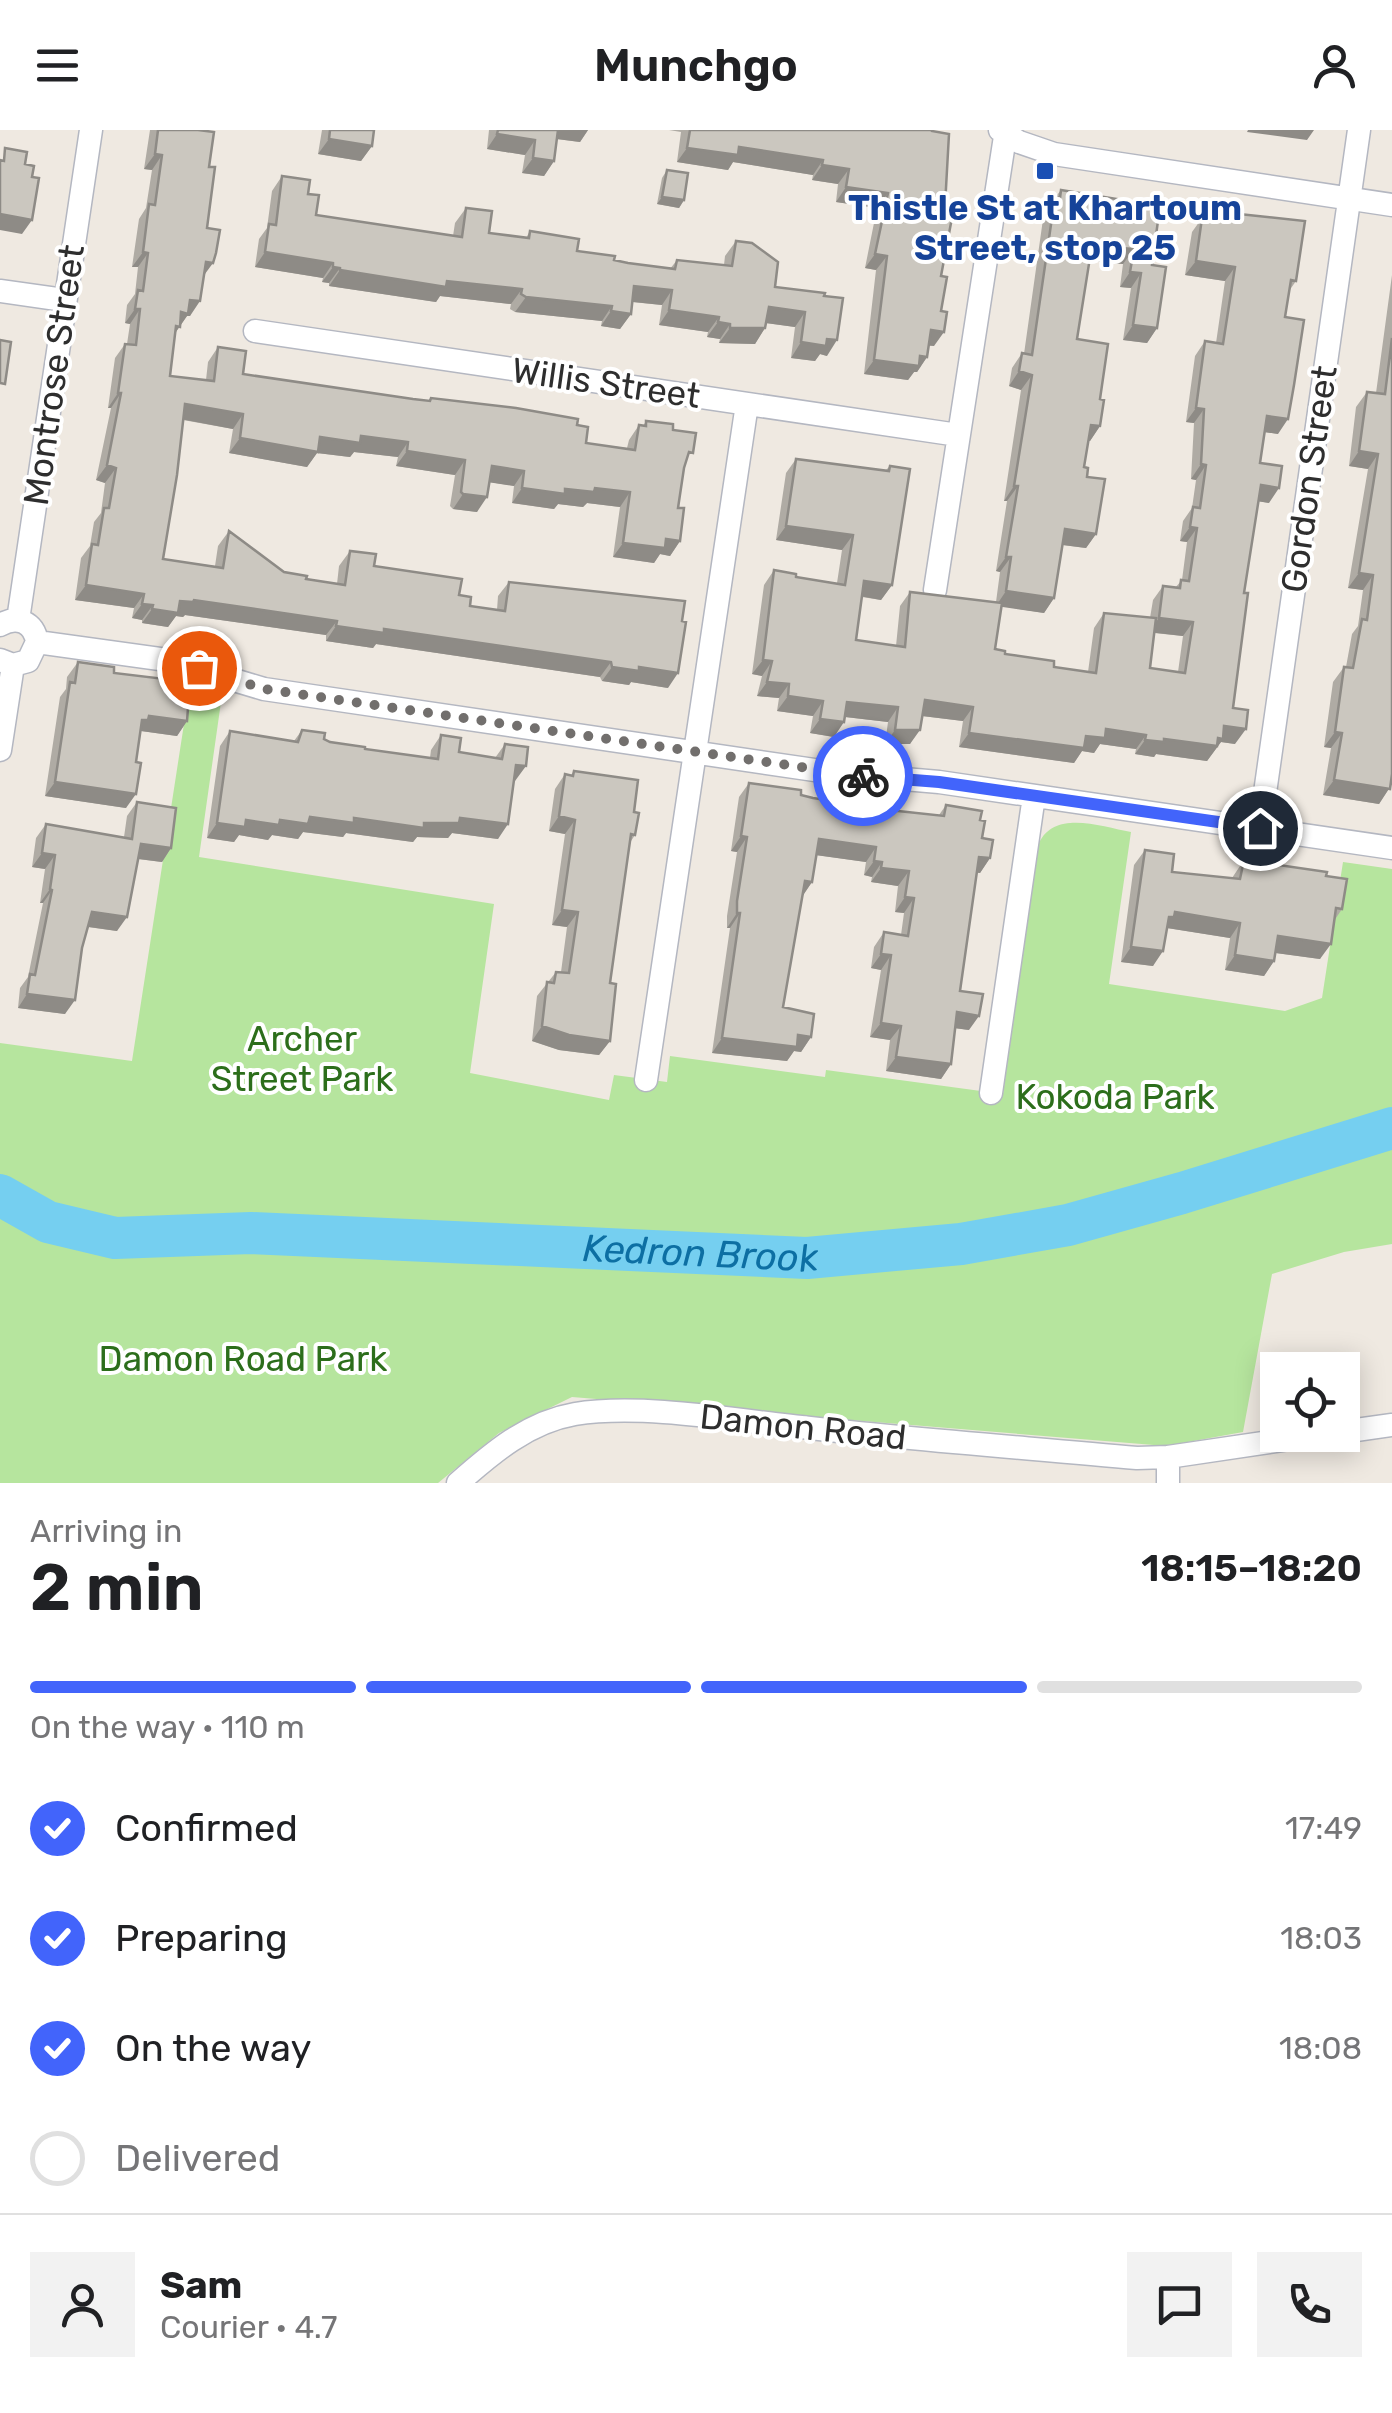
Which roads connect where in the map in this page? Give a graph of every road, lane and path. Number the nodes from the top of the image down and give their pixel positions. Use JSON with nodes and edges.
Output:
{"nodes":[{"id":1,"x":90,"y":130,"type":"edge"},
{"id":2,"x":1359,"y":130,"type":"edge"},
{"id":3,"x":1004,"y":131,"type":"edge"},
{"id":4,"x":1349,"y":199,"type":"junction"},
{"id":5,"x":1392,"y":205,"type":"edge"},
{"id":6,"x":0,"y":291,"type":"edge"},
{"id":7,"x":64,"y":300,"type":"junction"},
{"id":8,"x":254,"y":331,"type":"dead end"},
{"id":9,"x":746,"y":404,"type":"junction"},
{"id":10,"x":958,"y":435,"type":"junction"},
{"id":11,"x":935,"y":590,"type":"edge"},
{"id":12,"x":9,"y":622,"type":"edge"},
{"id":13,"x":37,"y":642,"type":"junction"},
{"id":14,"x":7,"y":663,"type":"edge"},
{"id":15,"x":0,"y":750,"type":"edge"},
{"id":16,"x":696,"y":753,"type":"junction"},
{"id":17,"x":1034,"y":796,"type":"junction"},
{"id":18,"x":1260,"y":828,"type":"junction"},
{"id":19,"x":1392,"y":848,"type":"edge"},
{"id":20,"x":646,"y":1080,"type":"dead end"},
{"id":21,"x":991,"y":1093,"type":"dead end"},
{"id":22,"x":1392,"y":1425,"type":"edge"},
{"id":23,"x":1360,"y":1429,"type":"edge"},
{"id":24,"x":1260,"y":1443,"type":"edge"},
{"id":25,"x":1168,"y":1457,"type":"junction"},
{"id":26,"x":458,"y":1483,"type":"edge"},
{"id":27,"x":1168,"y":1483,"type":"edge"}],
"edges":[{"from":1,"to":7,"type":"street","name":"Montrose Street"},
{"from":2,"to":4,"type":"street","name":"Gordon Street"},
{"from":3,"to":4,"type":"street"},
{"from":3,"to":10,"type":"street"},
{"from":4,"to":5,"type":"street"},
{"from":4,"to":18,"type":"street","name":"Gordon Street"},
{"from":6,"to":7,"type":"street"},
{"from":7,"to":12,"type":"street","name":"Montrose Street"},
{"from":8,"to":9,"type":"street","name":"Willis Street"},
{"from":9,"to":10,"type":"street","name":"Willis Street"},
{"from":9,"to":16,"type":"street"},
{"from":10,"to":11,"type":"street"},
{"from":12,"to":13,"type":"street"},
{"from":13,"to":14,"type":"street"},
{"from":13,"to":16,"type":"street"},
{"from":14,"to":15,"type":"street"},
{"from":16,"to":17,"type":"street"},
{"from":16,"to":20,"type":"street"},
{"from":17,"to":18,"type":"street"},
{"from":17,"to":21,"type":"street"},
{"from":18,"to":19,"type":"street"},
{"from":22,"to":23,"type":"street"},
{"from":24,"to":25,"type":"street","name":"Damon Road"},
{"from":25,"to":26,"type":"street","name":"Damon Road"},
{"from":25,"to":27,"type":"street"}]}
